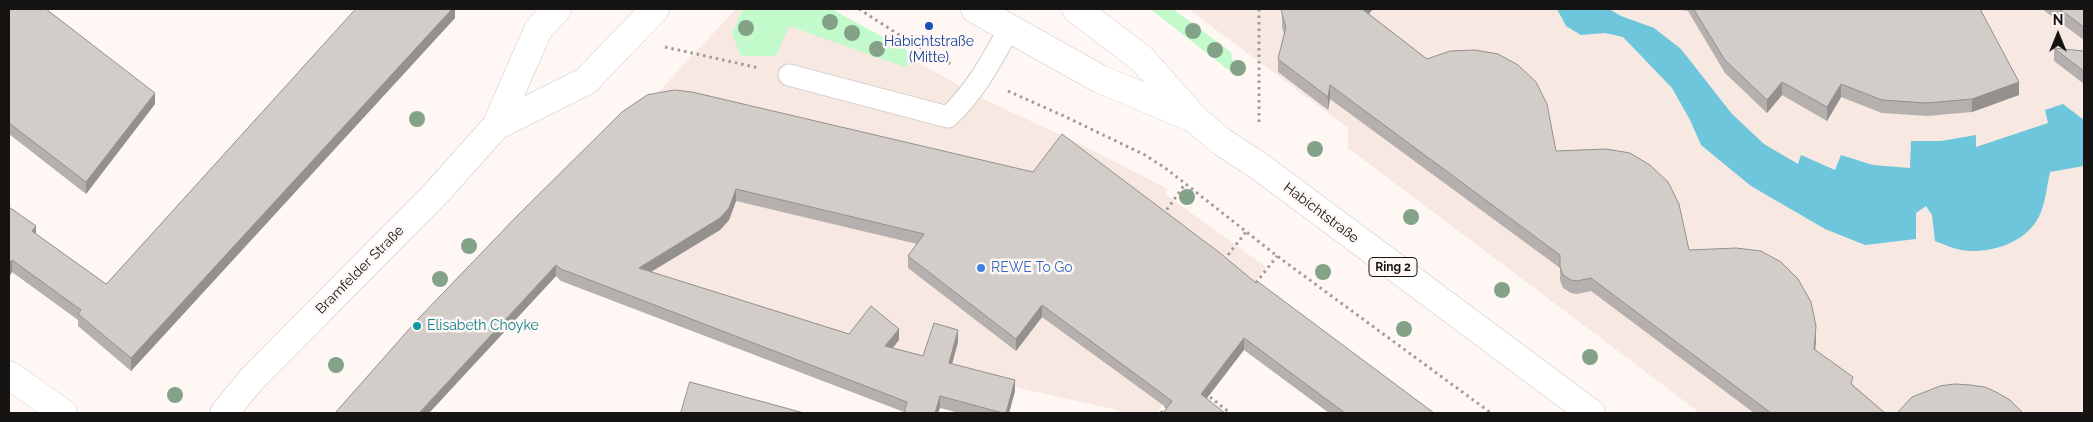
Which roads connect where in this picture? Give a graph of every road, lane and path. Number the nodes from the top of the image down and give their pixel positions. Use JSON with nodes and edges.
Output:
{"nodes":[{"id":1,"x":557,"y":9,"type":"edge"},
{"id":2,"x":655,"y":9,"type":"edge"},
{"id":3,"x":859,"y":9,"type":"edge"},
{"id":4,"x":975,"y":9,"type":"edge"},
{"id":5,"x":1076,"y":9,"type":"edge"},
{"id":6,"x":1259,"y":9,"type":"edge"},
{"id":7,"x":1009,"y":30,"type":"junction"},
{"id":8,"x":628,"y":38,"type":"junction"},
{"id":9,"x":789,"y":75,"type":"joint"},
{"id":10,"x":981,"y":80,"type":"junction"},
{"id":11,"x":1196,"y":120,"type":"junction"},
{"id":12,"x":496,"y":126,"type":"junction"},
{"id":13,"x":1259,"y":166,"type":"junction"},
{"id":14,"x":1185,"y":184,"type":"junction"},
{"id":15,"x":1160,"y":219,"type":"edge"},
{"id":16,"x":1246,"y":232,"type":"junction"},
{"id":17,"x":1277,"y":256,"type":"junction"},
{"id":18,"x":1220,"y":265,"type":"edge"},
{"id":19,"x":1253,"y":288,"type":"edge"},
{"id":20,"x":9,"y":375,"type":"edge"},
{"id":21,"x":1201,"y":390,"type":"edge"},
{"id":22,"x":1172,"y":399,"type":"edge"},
{"id":23,"x":63,"y":413,"type":"edge"},
{"id":24,"x":224,"y":413,"type":"edge"},
{"id":25,"x":1161,"y":413,"type":"edge"},
{"id":26,"x":1230,"y":413,"type":"edge"},
{"id":27,"x":1491,"y":413,"type":"edge"},
{"id":28,"x":1591,"y":413,"type":"edge"}],
"edges":[{"from":1,"to":12,"type":"main road","name":"Bramfelder Straße"},
{"from":2,"to":8,"type":"main road","name":"Bramfelder Straße"},
{"from":3,"to":10,"type":"path"},
{"from":4,"to":7,"type":"main road","name":"Habichtstraße","number":"Ring 2"},
{"from":5,"to":11,"type":"main road","name":"Habichtstraße","number":"Ring 2"},
{"from":6,"to":13,"type":"path"},
{"from":7,"to":10,"type":"lane"},
{"from":7,"to":11,"type":"main road","name":"Habichtstraße","number":"Ring 2"},
{"from":8,"to":9,"type":"path"},
{"from":8,"to":12,"type":"main road","name":"Bramfelder Straße"},
{"from":9,"to":10,"type":"lane"},
{"from":10,"to":14,"type":"path"},
{"from":11,"to":13,"type":"main road","name":"Habichtstraße","number":"Ring 2"},
{"from":12,"to":24,"type":"main road","name":"Bramfelder Straße"},
{"from":13,"to":28,"type":"main road","name":"Habichtstraße","number":"Ring 2"},
{"from":14,"to":15,"type":"path"},
{"from":14,"to":16,"type":"path"},
{"from":16,"to":17,"type":"path"},
{"from":16,"to":18,"type":"path"},
{"from":17,"to":19,"type":"path"},
{"from":17,"to":27,"type":"path"},
{"from":20,"to":23,"type":"main road"},
{"from":21,"to":26,"type":"path"},
{"from":22,"to":25,"type":"path"}]}
